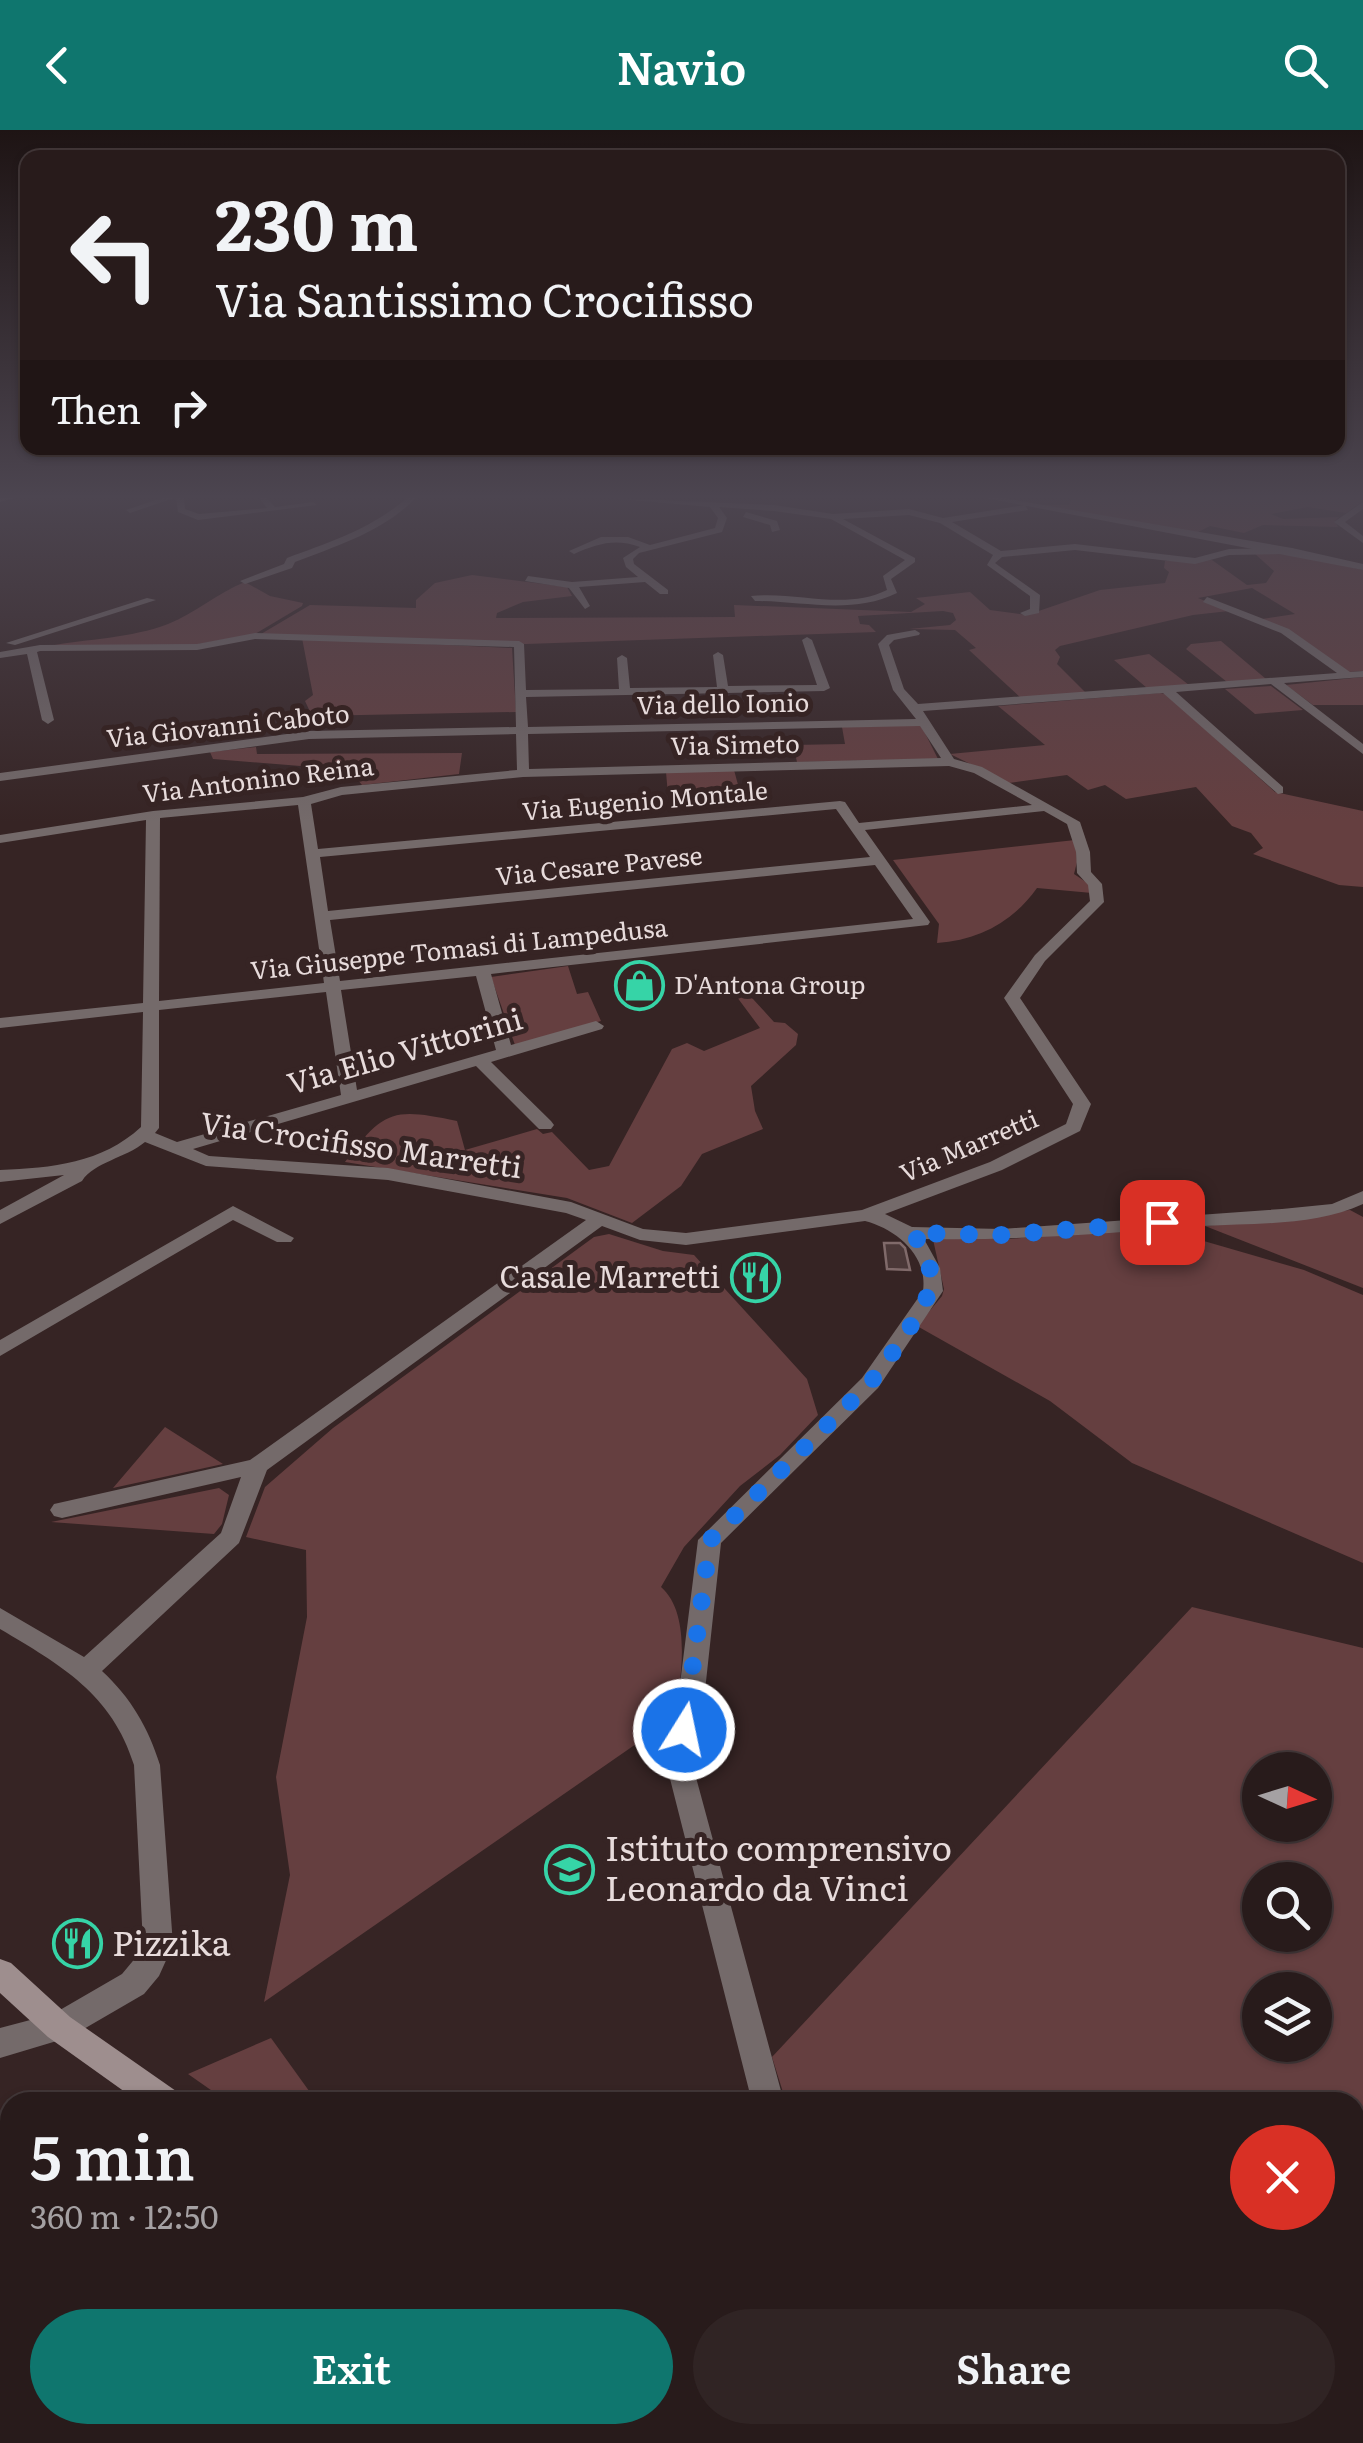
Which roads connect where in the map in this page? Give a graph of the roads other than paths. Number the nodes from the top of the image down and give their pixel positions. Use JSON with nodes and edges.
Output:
{"nodes":[{"id":1,"x":132,"y":606,"type":"edge"},
{"id":2,"x":1035,"y":606,"type":"edge"},
{"id":3,"x":1222,"y":606,"type":"edge"},
{"id":4,"x":1025,"y":613,"type":"dead end"},
{"id":5,"x":915,"y":633,"type":"dead end"},
{"id":6,"x":807,"y":640,"type":"dead end"},
{"id":7,"x":0,"y":647,"type":"edge"},
{"id":8,"x":31,"y":650,"type":"junction"},
{"id":9,"x":0,"y":654,"type":"edge"},
{"id":10,"x":718,"y":655,"type":"dead end"},
{"id":11,"x":622,"y":658,"type":"dead end"},
{"id":12,"x":1363,"y":674,"type":"edge"},
{"id":13,"x":1348,"y":675,"type":"junction"},
{"id":14,"x":1274,"y":681,"type":"junction"},
{"id":15,"x":724,"y":690,"type":"junction"},
{"id":16,"x":1166,"y":690,"type":"junction"},
{"id":17,"x":625,"y":692,"type":"junction"},
{"id":18,"x":523,"y":694,"type":"junction"},
{"id":19,"x":916,"y":708,"type":"junction"},
{"id":20,"x":48,"y":720,"type":"dead end"},
{"id":21,"x":924,"y":722,"type":"junction"},
{"id":22,"x":523,"y":730,"type":"junction"},
{"id":23,"x":1363,"y":750,"type":"edge"},
{"id":24,"x":949,"y":762,"type":"junction"},
{"id":25,"x":522,"y":773,"type":"junction"},
{"id":26,"x":0,"y":777,"type":"edge"},
{"id":27,"x":1278,"y":790,"type":"dead end"},
{"id":28,"x":398,"y":792,"type":"dead end"},
{"id":29,"x":304,"y":801,"type":"junction"},
{"id":30,"x":1042,"y":808,"type":"junction"},
{"id":31,"x":154,"y":815,"type":"junction"},
{"id":32,"x":856,"y":827,"type":"junction"},
{"id":33,"x":1,"y":839,"type":"edge"},
{"id":34,"x":0,"y":849,"type":"edge"},
{"id":35,"x":312,"y":854,"type":"junction"},
{"id":36,"x":880,"y":860,"type":"junction"},
{"id":37,"x":322,"y":916,"type":"junction"},
{"id":38,"x":922,"y":922,"type":"joint"},
{"id":39,"x":482,"y":971,"type":"junction"},
{"id":40,"x":334,"y":987,"type":"junction"},
{"id":41,"x":152,"y":1007,"type":"junction"},
{"id":42,"x":0,"y":1023,"type":"edge"},
{"id":43,"x":596,"y":1026,"type":"dead end"},
{"id":44,"x":505,"y":1052,"type":"junction"},
{"id":45,"x":479,"y":1060,"type":"junction"},
{"id":46,"x":350,"y":1096,"type":"junction"},
{"id":47,"x":545,"y":1126,"type":"dead end"},
{"id":48,"x":144,"y":1134,"type":"junction"},
{"id":49,"x":173,"y":1149,"type":"junction"},
{"id":50,"x":82,"y":1167,"type":"junction"},
{"id":51,"x":0,"y":1176,"type":"edge"},
{"id":52,"x":1363,"y":1197,"type":"edge"},
{"id":53,"x":866,"y":1215,"type":"junction"},
{"id":54,"x":0,"y":1218,"type":"edge"},
{"id":55,"x":599,"y":1220,"type":"junction"},
{"id":56,"x":912,"y":1233,"type":"junction"},
{"id":57,"x":284,"y":1238,"type":"dead end"},
{"id":58,"x":0,"y":1349,"type":"edge"},
{"id":59,"x":257,"y":1466,"type":"junction"},
{"id":60,"x":62,"y":1510,"type":"dead end"},
{"id":61,"x":0,"y":1617,"type":"edge"},
{"id":62,"x":87,"y":1670,"type":"junction"},
{"id":63,"x":0,"y":1972,"type":"edge"},
{"id":64,"x":59,"y":2027,"type":"junction"},
{"id":65,"x":0,"y":2043,"type":"edge"},
{"id":66,"x":145,"y":2092,"type":"edge"},
{"id":67,"x":765,"y":2092,"type":"edge"}],
"edges":[{"from":1,"to":7,"type":"street"},
{"from":2,"to":4,"type":"street"},
{"from":3,"to":13,"type":"street"},
{"from":5,"to":19,"type":"street"},
{"from":6,"to":15,"type":"street"},
{"from":8,"to":9,"type":"street"},
{"from":8,"to":18,"type":"street"},
{"from":8,"to":20,"type":"street"},
{"from":10,"to":15,"type":"street"},
{"from":11,"to":17,"type":"street"},
{"from":12,"to":13,"type":"street"},
{"from":13,"to":14,"type":"street"},
{"from":14,"to":16,"type":"street"},
{"from":14,"to":23,"type":"street"},
{"from":15,"to":17,"type":"street"},
{"from":16,"to":19,"type":"street"},
{"from":16,"to":27,"type":"street"},
{"from":17,"to":18,"type":"street"},
{"from":18,"to":22,"type":"street"},
{"from":19,"to":21,"type":"street"},
{"from":21,"to":22,"type":"street","name":"Via dello Ionio"},
{"from":21,"to":24,"type":"street"},
{"from":22,"to":25,"type":"street"},
{"from":22,"to":26,"type":"street","name":"Via Giovanni Caboto"},
{"from":24,"to":25,"type":"street","name":"Via Simeto"},
{"from":24,"to":30,"type":"street","name":"Via Marretti"},
{"from":25,"to":29,"type":"street","name":"Via Antonino Reina"},
{"from":28,"to":29,"type":"street"},
{"from":29,"to":31,"type":"street","name":"Via Antonino Reina"},
{"from":29,"to":35,"type":"street"},
{"from":30,"to":32,"type":"street"},
{"from":30,"to":53,"type":"street","name":"Via Marretti"},
{"from":31,"to":33,"type":"street","name":"Via Antonino Reina"},
{"from":31,"to":41,"type":"street"},
{"from":32,"to":35,"type":"street","name":"Via Eugenio Montale"},
{"from":32,"to":36,"type":"street","name":"Via Eugenio Montale"},
{"from":33,"to":34,"type":"street"},
{"from":35,"to":37,"type":"street"},
{"from":36,"to":37,"type":"street","name":"Via Cesare Pavese"},
{"from":36,"to":38,"type":"street","name":"Via Eugenio Montale"},
{"from":37,"to":40,"type":"street"},
{"from":38,"to":39,"type":"street","name":"Via Giuseppe Tomasi di Lampedusa"},
{"from":39,"to":40,"type":"street","name":"Via Giuseppe Tomasi di Lampedusa"},
{"from":39,"to":44,"type":"street"},
{"from":40,"to":41,"type":"street","name":"Via Giuseppe Tomasi di Lampedusa"},
{"from":40,"to":46,"type":"street"},
{"from":41,"to":42,"type":"street","name":"Via Giuseppe Tomasi di Lampedusa"},
{"from":41,"to":48,"type":"street"},
{"from":43,"to":44,"type":"street","name":"Via Elio Vittorini"},
{"from":44,"to":45,"type":"street","name":"Via Elio Vittorini"},
{"from":45,"to":46,"type":"street","name":"Via Elio Vittorini"},
{"from":45,"to":47,"type":"street"},
{"from":46,"to":49,"type":"street","name":"Via Elio Vittorini"},
{"from":48,"to":49,"type":"street","name":"Via Crocifisso Marretti"},
{"from":48,"to":50,"type":"street"},
{"from":49,"to":55,"type":"street","name":"Via Crocifisso Marretti"},
{"from":50,"to":51,"type":"street"},
{"from":50,"to":54,"type":"street"},
{"from":52,"to":56,"type":"street"},
{"from":53,"to":55,"type":"street","name":"Via Crocifisso Marretti"},
{"from":53,"to":56,"type":"street"},
{"from":55,"to":59,"type":"street"},
{"from":56,"to":67,"type":"street"},
{"from":57,"to":58,"type":"street"},
{"from":59,"to":60,"type":"street"},
{"from":59,"to":62,"type":"street"},
{"from":61,"to":62,"type":"street"},
{"from":62,"to":64,"type":"street"},
{"from":63,"to":64,"type":"main road"},
{"from":64,"to":65,"type":"street"},
{"from":64,"to":66,"type":"main road"}]}
